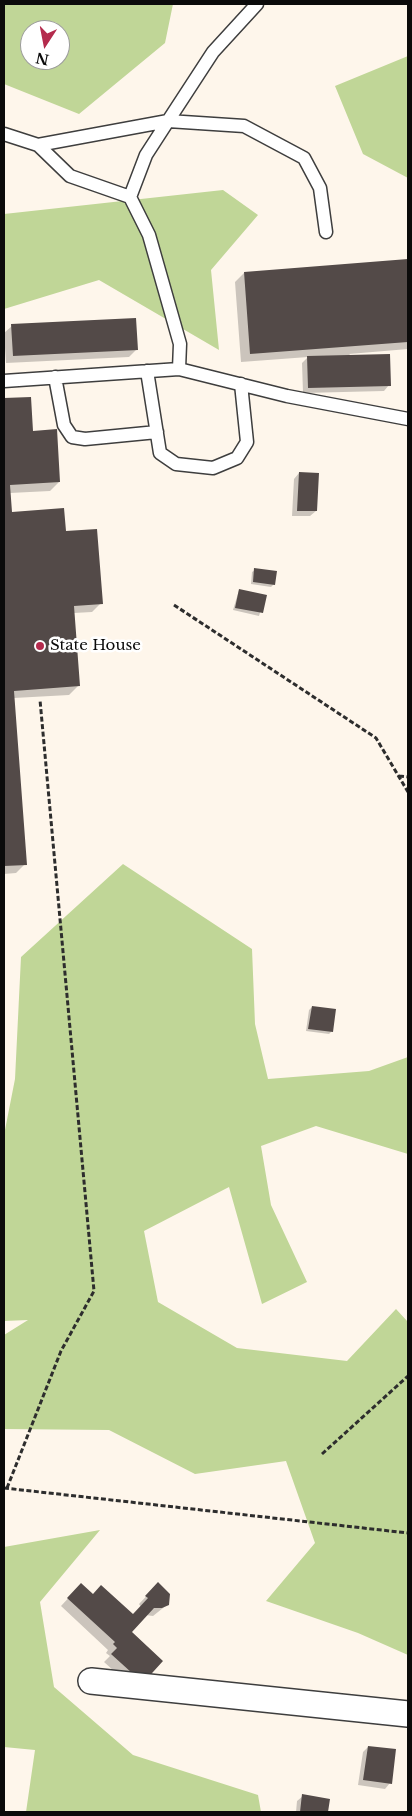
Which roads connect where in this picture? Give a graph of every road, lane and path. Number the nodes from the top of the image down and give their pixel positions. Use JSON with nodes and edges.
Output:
{"nodes":[{"id":1,"x":257,"y":4,"type":"edge"},
{"id":2,"x":168,"y":121,"type":"junction"},
{"id":3,"x":4,"y":134,"type":"edge"},
{"id":4,"x":38,"y":145,"type":"junction"},
{"id":5,"x":130,"y":197,"type":"junction"},
{"id":6,"x":326,"y":232,"type":"dead end"},
{"id":7,"x":179,"y":369,"type":"junction"},
{"id":8,"x":147,"y":371,"type":"junction"},
{"id":9,"x":55,"y":377,"type":"junction"},
{"id":10,"x":4,"y":381,"type":"edge"},
{"id":11,"x":241,"y":384,"type":"junction"},
{"id":12,"x":408,"y":419,"type":"edge"},
{"id":13,"x":157,"y":432,"type":"junction"},
{"id":14,"x":174,"y":605,"type":"dead end"},
{"id":15,"x":40,"y":700,"type":"dead end"},
{"id":16,"x":399,"y":776,"type":"junction"},
{"id":17,"x":408,"y":777,"type":"edge"},
{"id":18,"x":408,"y":792,"type":"edge"},
{"id":19,"x":408,"y":1376,"type":"edge"},
{"id":20,"x":322,"y":1454,"type":"dead end"},
{"id":21,"x":6,"y":1488,"type":"edge"},
{"id":22,"x":408,"y":1533,"type":"edge"},
{"id":23,"x":91,"y":1681,"type":"dead end"},
{"id":24,"x":408,"y":1714,"type":"edge"}],
"edges":[{"from":1,"to":2,"type":"lane"},
{"from":2,"to":4,"type":"lane"},
{"from":2,"to":5,"type":"lane"},
{"from":2,"to":6,"type":"lane"},
{"from":3,"to":4,"type":"lane"},
{"from":4,"to":5,"type":"lane"},
{"from":5,"to":7,"type":"lane"},
{"from":7,"to":8,"type":"lane"},
{"from":7,"to":11,"type":"lane"},
{"from":8,"to":9,"type":"lane"},
{"from":8,"to":13,"type":"lane"},
{"from":9,"to":10,"type":"lane"},
{"from":9,"to":13,"type":"lane"},
{"from":11,"to":12,"type":"lane"},
{"from":11,"to":13,"type":"lane"},
{"from":14,"to":16,"type":"path"},
{"from":15,"to":21,"type":"path"},
{"from":16,"to":17,"type":"path"},
{"from":16,"to":18,"type":"path"},
{"from":19,"to":20,"type":"path"},
{"from":21,"to":22,"type":"path"},
{"from":23,"to":24,"type":"street"}]}
